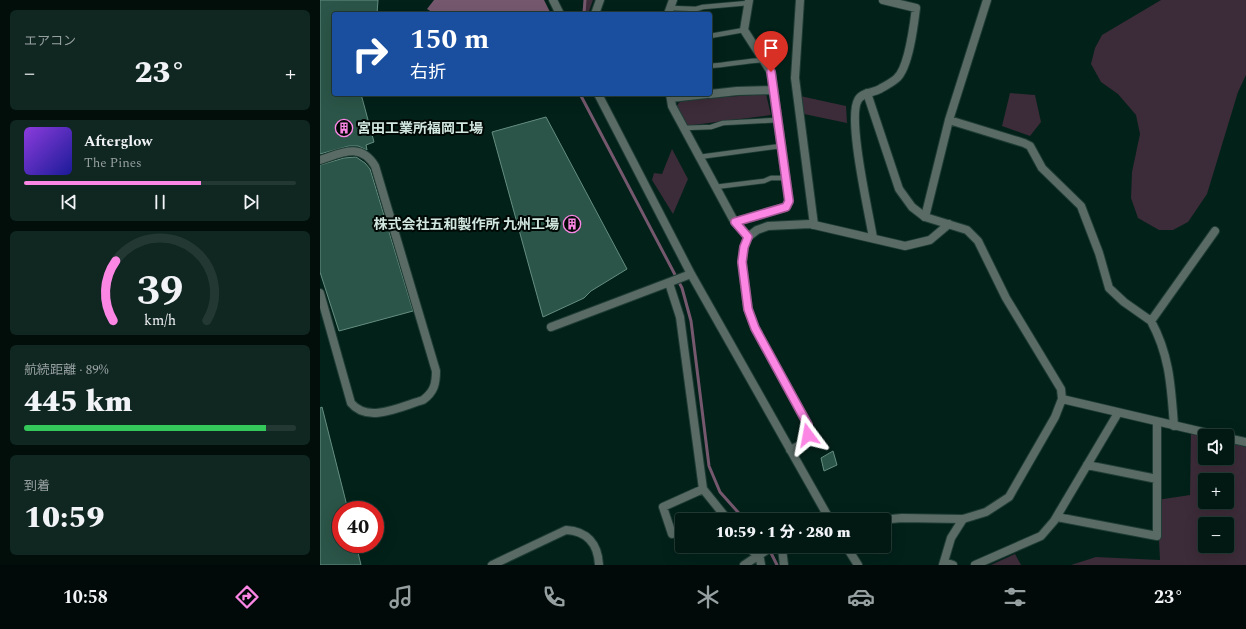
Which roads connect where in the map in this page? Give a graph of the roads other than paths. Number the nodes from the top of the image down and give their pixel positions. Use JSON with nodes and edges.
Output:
{"nodes":[{"id":1,"x":553,"y":0,"type":"edge"},
{"id":2,"x":600,"y":0,"type":"edge"},
{"id":3,"x":673,"y":0,"type":"edge"},
{"id":4,"x":800,"y":0,"type":"edge"},
{"id":5,"x":883,"y":0,"type":"edge"},
{"id":6,"x":987,"y":0,"type":"edge"},
{"id":7,"x":749,"y":1,"type":"edge"},
{"id":8,"x":914,"y":4,"type":"edge"},
{"id":9,"x":669,"y":11,"type":"edge"},
{"id":10,"x":559,"y":12,"type":"edge"},
{"id":11,"x":596,"y":12,"type":"edge"},
{"id":12,"x":744,"y":30,"type":"junction"},
{"id":13,"x":712,"y":36,"type":"edge"},
{"id":14,"x":763,"y":60,"type":"junction"},
{"id":15,"x":712,"y":66,"type":"edge"},
{"id":16,"x":773,"y":90,"type":"junction"},
{"id":17,"x":868,"y":93,"type":"junction"},
{"id":18,"x":712,"y":94,"type":"edge"},
{"id":19,"x":599,"y":96,"type":"edge"},
{"id":20,"x":670,"y":96,"type":"edge"},
{"id":21,"x":778,"y":120,"type":"junction"},
{"id":22,"x":949,"y":120,"type":"junction"},
{"id":23,"x":684,"y":128,"type":"junction"},
{"id":24,"x":782,"y":146,"type":"junction"},
{"id":25,"x":700,"y":157,"type":"junction"},
{"id":26,"x":320,"y":160,"type":"edge"},
{"id":27,"x":786,"y":178,"type":"junction"},
{"id":28,"x":716,"y":187,"type":"junction"},
{"id":29,"x":925,"y":217,"type":"junction"},
{"id":30,"x":735,"y":222,"type":"junction"},
{"id":31,"x":949,"y":224,"type":"junction"},
{"id":32,"x":814,"y":225,"type":"junction"},
{"id":33,"x":1215,"y":231,"type":"dead end"},
{"id":34,"x":748,"y":237,"type":"junction"},
{"id":35,"x":873,"y":238,"type":"junction"},
{"id":36,"x":691,"y":274,"type":"junction"},
{"id":37,"x":669,"y":283,"type":"junction"},
{"id":38,"x":320,"y":293,"type":"edge"},
{"id":39,"x":1151,"y":321,"type":"junction"},
{"id":40,"x":550,"y":328,"type":"dead end"},
{"id":41,"x":1062,"y":400,"type":"junction"},
{"id":42,"x":1118,"y":413,"type":"junction"},
{"id":43,"x":1156,"y":422,"type":"junction"},
{"id":44,"x":1174,"y":426,"type":"junction"},
{"id":45,"x":1198,"y":431,"type":"edge"},
{"id":46,"x":1234,"y":439,"type":"edge"},
{"id":47,"x":1246,"y":442,"type":"edge"},
{"id":48,"x":790,"y":450,"type":"junction"},
{"id":49,"x":1087,"y":465,"type":"junction"},
{"id":50,"x":1157,"y":479,"type":"junction"},
{"id":51,"x":703,"y":489,"type":"junction"},
{"id":52,"x":722,"y":513,"type":"edge"},
{"id":53,"x":826,"y":513,"type":"edge"},
{"id":54,"x":1057,"y":517,"type":"junction"},
{"id":55,"x":891,"y":519,"type":"edge"},
{"id":56,"x":963,"y":519,"type":"junction"},
{"id":57,"x":672,"y":534,"type":"dead end"},
{"id":58,"x":754,"y":553,"type":"edge"},
{"id":59,"x":762,"y":553,"type":"edge"},
{"id":60,"x":782,"y":553,"type":"edge"},
{"id":61,"x":850,"y":553,"type":"edge"},
{"id":62,"x":757,"y":556,"type":"junction"},
{"id":63,"x":944,"y":563,"type":"edge"},
{"id":64,"x":492,"y":565,"type":"edge"},
{"id":65,"x":599,"y":565,"type":"edge"},
{"id":66,"x":744,"y":565,"type":"edge"},
{"id":67,"x":761,"y":565,"type":"edge"},
{"id":68,"x":784,"y":565,"type":"edge"},
{"id":69,"x":858,"y":565,"type":"edge"},
{"id":70,"x":953,"y":565,"type":"edge"},
{"id":71,"x":975,"y":565,"type":"edge"}],
"edges":[{"from":1,"to":10,"type":"street"},
{"from":2,"to":11,"type":"street"},
{"from":3,"to":9,"type":"street"},
{"from":4,"to":32,"type":"street"},
{"from":5,"to":8,"type":"street"},
{"from":6,"to":22,"type":"street"},
{"from":7,"to":9,"type":"lane"},
{"from":7,"to":12,"type":"street"},
{"from":8,"to":17,"type":"street"},
{"from":12,"to":13,"type":"lane"},
{"from":12,"to":14,"type":"street"},
{"from":14,"to":15,"type":"lane"},
{"from":14,"to":16,"type":"street"},
{"from":16,"to":18,"type":"street"},
{"from":16,"to":21,"type":"street"},
{"from":17,"to":29,"type":"street"},
{"from":17,"to":35,"type":"street"},
{"from":19,"to":36,"type":"street"},
{"from":20,"to":23,"type":"street"},
{"from":21,"to":23,"type":"lane"},
{"from":21,"to":24,"type":"street"},
{"from":22,"to":29,"type":"street"},
{"from":22,"to":39,"type":"street"},
{"from":23,"to":25,"type":"street"},
{"from":24,"to":25,"type":"lane"},
{"from":24,"to":27,"type":"street"},
{"from":25,"to":28,"type":"street"},
{"from":26,"to":38,"type":"street"},
{"from":27,"to":28,"type":"lane"},
{"from":27,"to":30,"type":"street"},
{"from":28,"to":30,"type":"street"},
{"from":29,"to":31,"type":"street"},
{"from":30,"to":34,"type":"street"},
{"from":31,"to":35,"type":"street"},
{"from":31,"to":41,"type":"street"},
{"from":32,"to":34,"type":"street"},
{"from":32,"to":35,"type":"street"},
{"from":33,"to":39,"type":"street"},
{"from":34,"to":48,"type":"street"},
{"from":36,"to":37,"type":"street"},
{"from":36,"to":48,"type":"street"},
{"from":37,"to":40,"type":"street"},
{"from":37,"to":51,"type":"street"},
{"from":39,"to":44,"type":"street"},
{"from":41,"to":42,"type":"street"},
{"from":41,"to":56,"type":"street"},
{"from":42,"to":43,"type":"street"},
{"from":42,"to":49,"type":"street"},
{"from":43,"to":44,"type":"street"},
{"from":43,"to":50,"type":"street"},
{"from":44,"to":45,"type":"street"},
{"from":46,"to":47,"type":"street"},
{"from":48,"to":53,"type":"street"},
{"from":49,"to":50,"type":"street"},
{"from":49,"to":54,"type":"street"},
{"from":50,"to":54,"type":"street"},
{"from":51,"to":52,"type":"street"},
{"from":51,"to":57,"type":"street"},
{"from":54,"to":71,"type":"street"},
{"from":55,"to":56,"type":"street"},
{"from":56,"to":63,"type":"street"},
{"from":58,"to":62,"type":"street"},
{"from":59,"to":62,"type":"street"},
{"from":60,"to":68,"type":"street"},
{"from":61,"to":69,"type":"street"},
{"from":62,"to":66,"type":"street"},
{"from":62,"to":67,"type":"street"},
{"from":63,"to":70,"type":"street"},
{"from":64,"to":65,"type":"street"}]}
